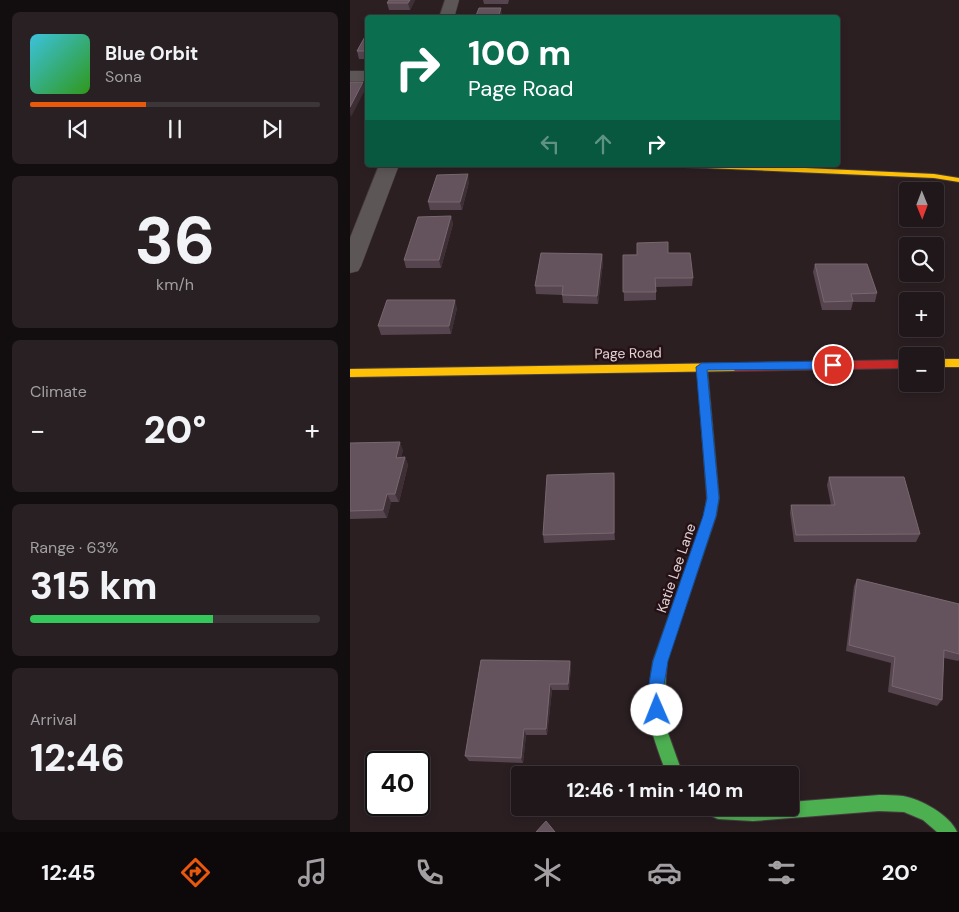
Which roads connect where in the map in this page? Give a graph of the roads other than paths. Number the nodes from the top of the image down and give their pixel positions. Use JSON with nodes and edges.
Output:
{"nodes":[{"id":1,"x":452,"y":0,"type":"edge"},
{"id":2,"x":447,"y":15,"type":"edge"},
{"id":3,"x":350,"y":76,"type":"edge"},
{"id":4,"x":365,"y":76,"type":"edge"},
{"id":5,"x":388,"y":167,"type":"edge"},
{"id":6,"x":729,"y":167,"type":"edge"},
{"id":7,"x":959,"y":180,"type":"edge"},
{"id":8,"x":350,"y":266,"type":"edge"},
{"id":9,"x":959,"y":363,"type":"edge"},
{"id":10,"x":899,"y":364,"type":"edge"},
{"id":11,"x":944,"y":364,"type":"edge"},
{"id":12,"x":702,"y":367,"type":"junction"},
{"id":13,"x":350,"y":373,"type":"edge"},
{"id":14,"x":671,"y":766,"type":"edge"},
{"id":15,"x":799,"y":810,"type":"edge"},
{"id":16,"x":949,"y":832,"type":"edge"}],
"edges":[{"from":1,"to":2,"type":"street"},
{"from":3,"to":4,"type":"street"},
{"from":5,"to":8,"type":"street"},
{"from":6,"to":7,"type":"street"},
{"from":9,"to":11,"type":"street"},
{"from":10,"to":12,"type":"street","name":"Page Road"},
{"from":12,"to":13,"type":"street","name":"Page Road"},
{"from":12,"to":14,"type":"street","name":"Katie Lee Lane"},
{"from":15,"to":16,"type":"street"}]}
